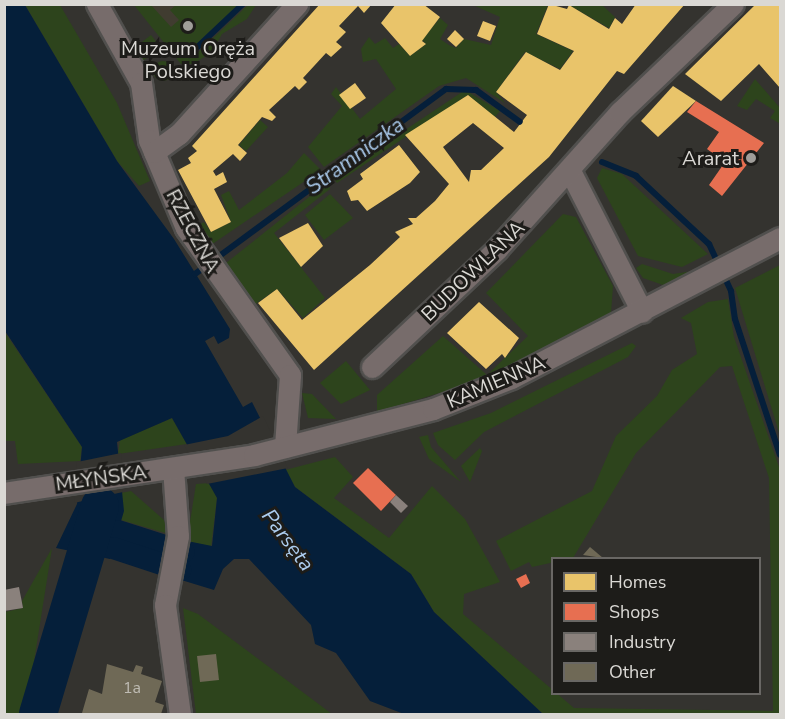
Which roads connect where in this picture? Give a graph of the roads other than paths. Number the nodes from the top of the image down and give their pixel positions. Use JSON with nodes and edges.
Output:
{"nodes":[{"id":1,"x":97,"y":4,"type":"edge"},
{"id":2,"x":297,"y":4,"type":"edge"},
{"id":3,"x":733,"y":4,"type":"edge"},
{"id":4,"x":154,"y":152,"type":"junction"},
{"id":5,"x":570,"y":171,"type":"junction"},
{"id":6,"x":780,"y":238,"type":"edge"},
{"id":7,"x":642,"y":312,"type":"junction"},
{"id":8,"x":372,"y":368,"type":"dead end"},
{"id":9,"x":284,"y":448,"type":"junction"},
{"id":10,"x":181,"y":467,"type":"junction"},
{"id":11,"x":7,"y":491,"type":"edge"},
{"id":12,"x":180,"y":714,"type":"edge"}],
"edges":[{"from":1,"to":4,"type":"street","name":"RZECZNA"},
{"from":2,"to":4,"type":"street"},
{"from":3,"to":5,"type":"street","name":"BUDOWLANA"},
{"from":4,"to":9,"type":"street","name":"RZECZNA"},
{"from":5,"to":7,"type":"street"},
{"from":5,"to":8,"type":"street","name":"BUDOWLANA"},
{"from":6,"to":7,"type":"street","name":"KAMIENNA"},
{"from":7,"to":9,"type":"street","name":"KAMIENNA"},
{"from":9,"to":10,"type":"street","name":"KAMIENNA"},
{"from":10,"to":11,"type":"street","name":"MŁYŃSKA"},
{"from":10,"to":12,"type":"street"}]}
